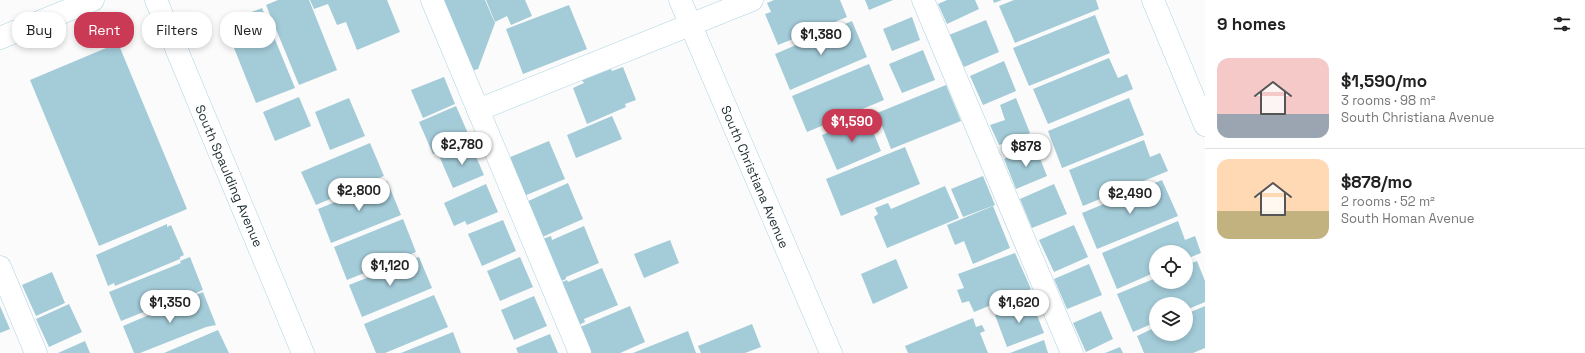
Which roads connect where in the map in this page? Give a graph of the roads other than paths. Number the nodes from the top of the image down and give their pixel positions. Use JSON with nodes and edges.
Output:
{"nodes":[{"id":1,"x":93,"y":0,"type":"edge"},
{"id":2,"x":156,"y":0,"type":"edge"},
{"id":3,"x":432,"y":0,"type":"edge"},
{"id":4,"x":680,"y":0,"type":"edge"},
{"id":5,"x":752,"y":0,"type":"edge"},
{"id":6,"x":923,"y":0,"type":"edge"},
{"id":7,"x":1153,"y":0,"type":"edge"},
{"id":8,"x":691,"y":24,"type":"junction"},
{"id":9,"x":0,"y":38,"type":"edge"},
{"id":10,"x":478,"y":110,"type":"junction"},
{"id":11,"x":1205,"y":125,"type":"edge"},
{"id":12,"x":0,"y":267,"type":"edge"},
{"id":13,"x":36,"y":353,"type":"edge"},
{"id":14,"x":303,"y":353,"type":"edge"},
{"id":15,"x":580,"y":353,"type":"edge"},
{"id":16,"x":830,"y":353,"type":"edge"},
{"id":17,"x":1072,"y":353,"type":"edge"}],
"edges":[{"from":1,"to":9,"type":"street"},
{"from":2,"to":14,"type":"street","name":"South Spaulding Avenue"},
{"from":3,"to":10,"type":"street"},
{"from":4,"to":8,"type":"street","name":"South Christiana Avenue"},
{"from":5,"to":8,"type":"street"},
{"from":6,"to":17,"type":"street"},
{"from":7,"to":11,"type":"street"},
{"from":8,"to":10,"type":"street"},
{"from":8,"to":16,"type":"street","name":"South Christiana Avenue"},
{"from":10,"to":15,"type":"street"},
{"from":12,"to":13,"type":"street"}]}
